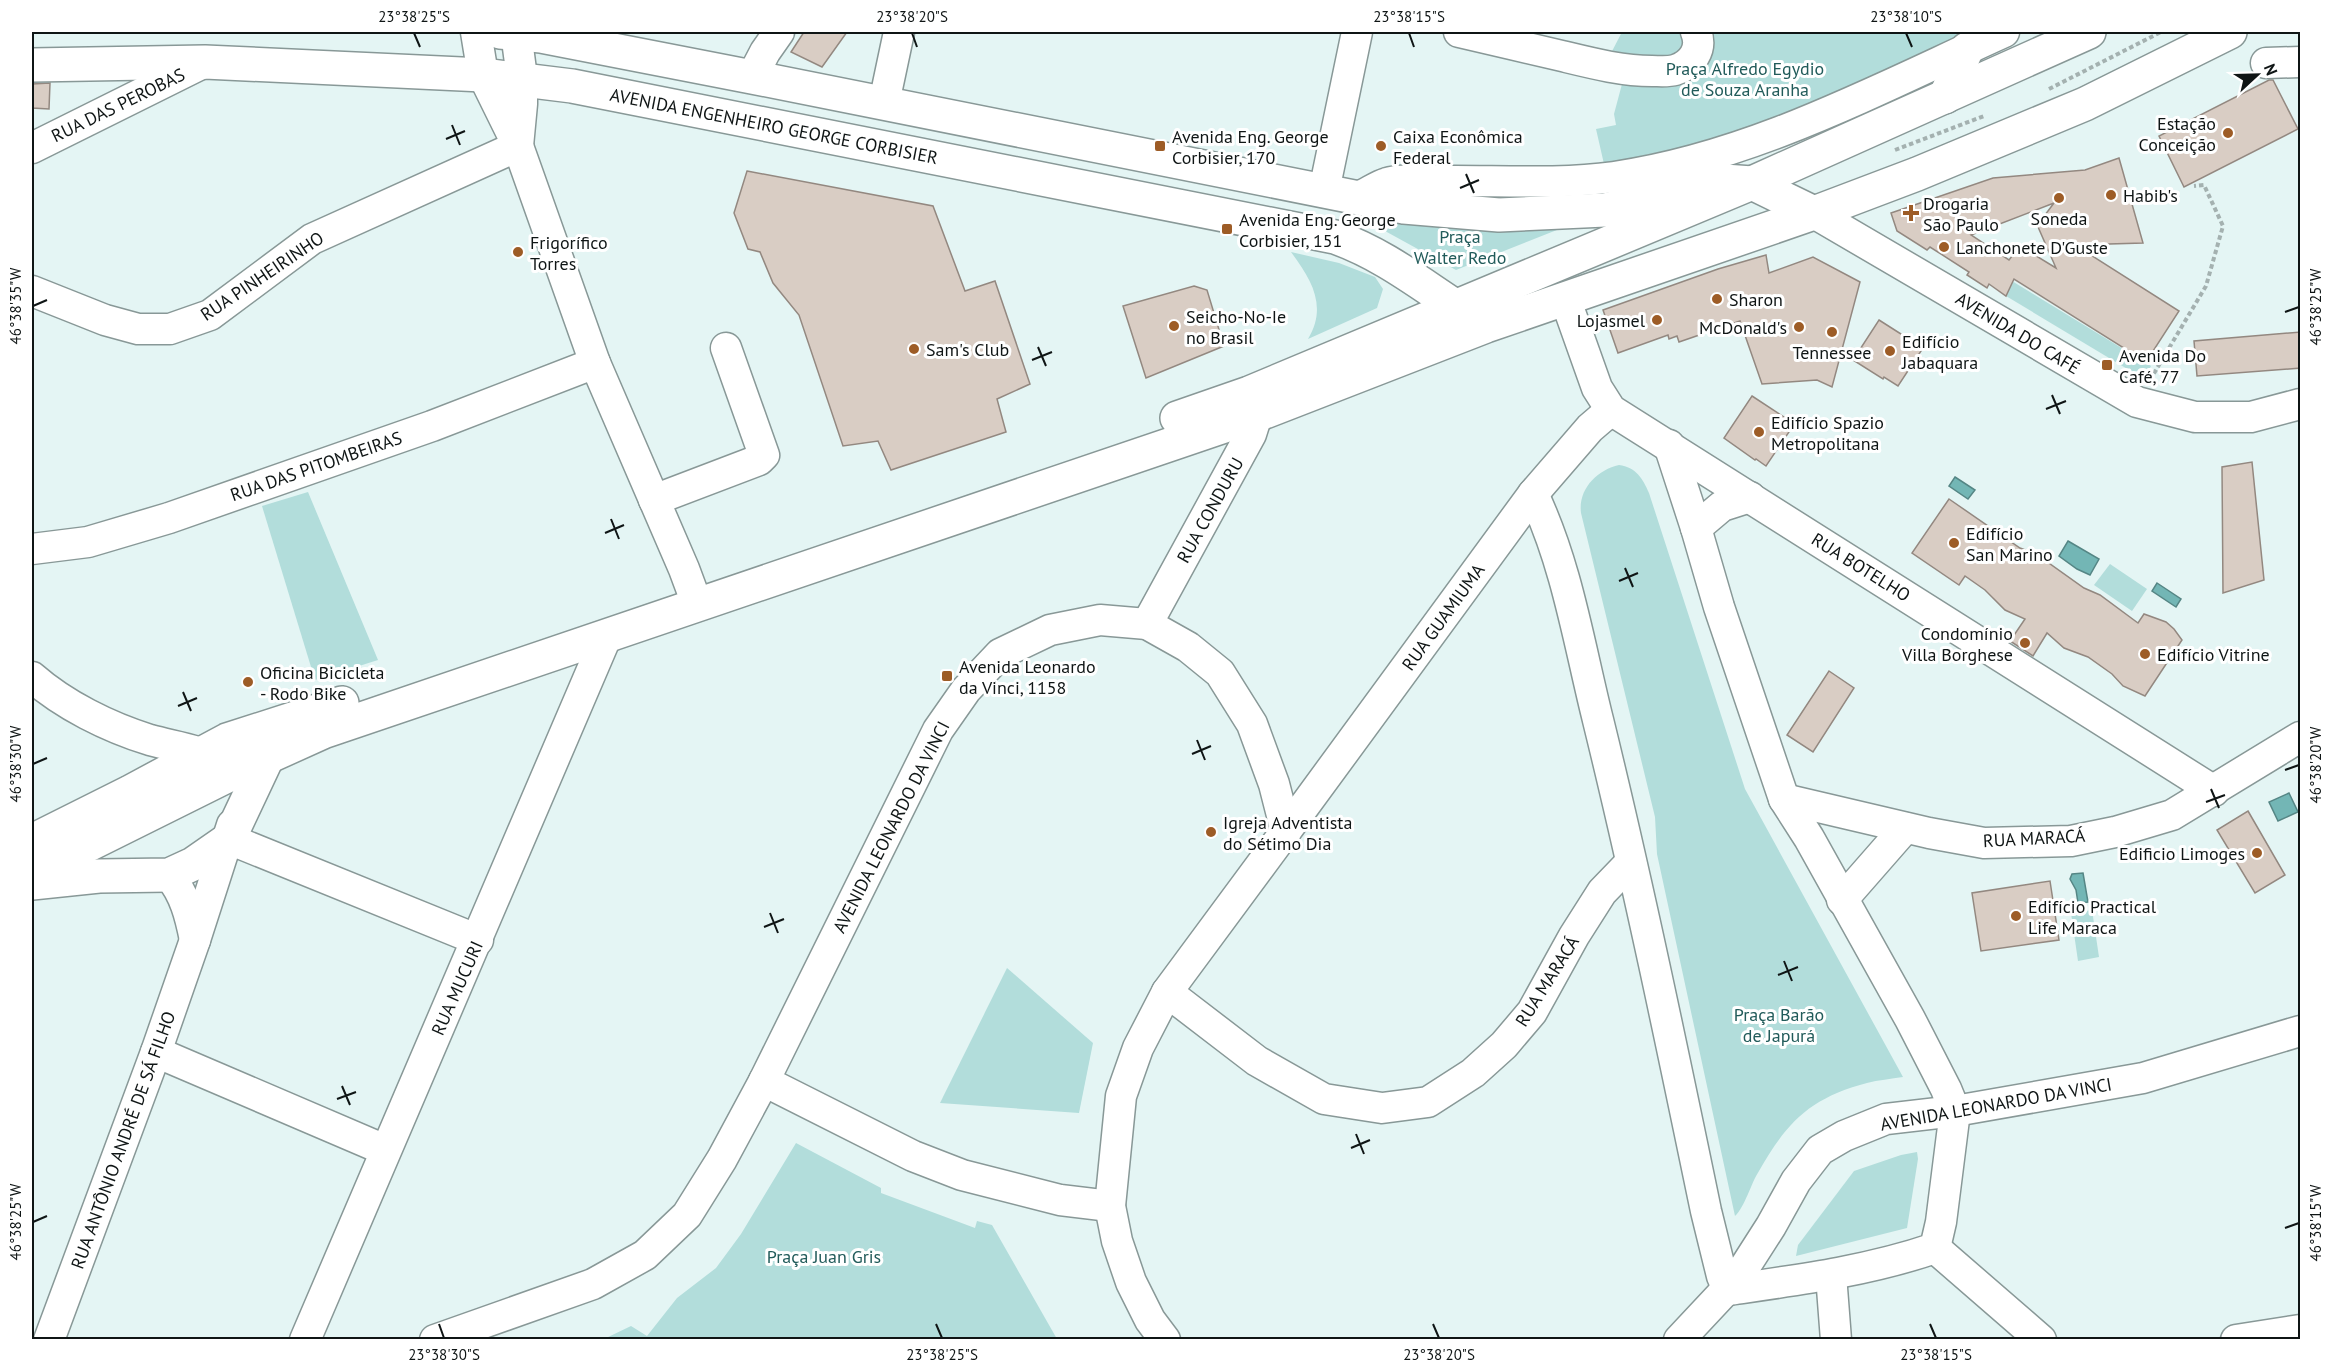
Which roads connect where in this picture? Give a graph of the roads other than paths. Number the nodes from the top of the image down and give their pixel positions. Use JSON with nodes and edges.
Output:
{"nodes":[{"id":1,"x":476,"y":32,"type":"edge"},
{"id":2,"x":511,"y":32,"type":"edge"},
{"id":3,"x":779,"y":32,"type":"edge"},
{"id":4,"x":899,"y":32,"type":"edge"},
{"id":5,"x":1358,"y":32,"type":"edge"},
{"id":6,"x":1459,"y":32,"type":"edge"},
{"id":7,"x":1696,"y":32,"type":"edge"},
{"id":8,"x":2004,"y":32,"type":"edge"},
{"id":9,"x":2090,"y":32,"type":"edge"},
{"id":10,"x":2230,"y":32,"type":"edge"},
{"id":11,"x":1967,"y":49,"type":"junction"},
{"id":12,"x":205,"y":62,"type":"junction"},
{"id":13,"x":2301,"y":62,"type":"edge"},
{"id":14,"x":2266,"y":63,"type":"dead end"},
{"id":15,"x":32,"y":64,"type":"edge"},
{"id":16,"x":483,"y":75,"type":"junction"},
{"id":17,"x":752,"y":77,"type":"junction"},
{"id":18,"x":522,"y":78,"type":"junction"},
{"id":19,"x":610,"y":94,"type":"junction"},
{"id":20,"x":1945,"y":97,"type":"junction"},
{"id":21,"x":884,"y":103,"type":"junction"},
{"id":22,"x":518,"y":146,"type":"junction"},
{"id":23,"x":32,"y":148,"type":"edge"},
{"id":24,"x":1752,"y":183,"type":"junction"},
{"id":25,"x":1324,"y":191,"type":"junction"},
{"id":26,"x":1359,"y":197,"type":"junction"},
{"id":27,"x":1814,"y":213,"type":"junction"},
{"id":28,"x":32,"y":291,"type":"edge"},
{"id":29,"x":1565,"y":298,"type":"junction"},
{"id":30,"x":1455,"y":307,"type":"junction"},
{"id":31,"x":1486,"y":326,"type":"junction"},
{"id":32,"x":726,"y":348,"type":"dead end"},
{"id":33,"x":595,"y":363,"type":"junction"},
{"id":34,"x":1253,"y":404,"type":"junction"},
{"id":35,"x":2301,"y":404,"type":"edge"},
{"id":36,"x":1611,"y":410,"type":"junction"},
{"id":37,"x":1668,"y":446,"type":"junction"},
{"id":38,"x":1533,"y":494,"type":"junction"},
{"id":39,"x":1750,"y":497,"type":"junction"},
{"id":40,"x":654,"y":500,"type":"junction"},
{"id":41,"x":1696,"y":528,"type":"junction"},
{"id":42,"x":32,"y":549,"type":"edge"},
{"id":43,"x":693,"y":595,"type":"junction"},
{"id":44,"x":1148,"y":624,"type":"junction"},
{"id":45,"x":607,"y":635,"type":"junction"},
{"id":46,"x":32,"y":677,"type":"edge"},
{"id":47,"x":2301,"y":737,"type":"edge"},
{"id":48,"x":203,"y":752,"type":"junction"},
{"id":49,"x":268,"y":756,"type":"junction"},
{"id":50,"x":230,"y":776,"type":"junction"},
{"id":51,"x":2214,"y":791,"type":"junction"},
{"id":52,"x":130,"y":792,"type":"junction"},
{"id":53,"x":1784,"y":799,"type":"junction"},
{"id":54,"x":1905,"y":828,"type":"junction"},
{"id":55,"x":1286,"y":831,"type":"junction"},
{"id":56,"x":113,"y":833,"type":"junction"},
{"id":57,"x":229,"y":839,"type":"junction"},
{"id":58,"x":32,"y":841,"type":"edge"},
{"id":59,"x":1630,"y":863,"type":"junction"},
{"id":60,"x":32,"y":873,"type":"edge"},
{"id":61,"x":169,"y":875,"type":"junction"},
{"id":62,"x":32,"y":883,"type":"edge"},
{"id":63,"x":1842,"y":900,"type":"junction"},
{"id":64,"x":195,"y":940,"type":"junction"},
{"id":65,"x":478,"y":940,"type":"junction"},
{"id":66,"x":1167,"y":992,"type":"junction"},
{"id":67,"x":2301,"y":1031,"type":"edge"},
{"id":68,"x":156,"y":1052,"type":"junction"},
{"id":69,"x":764,"y":1082,"type":"junction"},
{"id":70,"x":1955,"y":1111,"type":"junction"},
{"id":71,"x":385,"y":1150,"type":"junction"},
{"id":72,"x":1110,"y":1206,"type":"junction"},
{"id":73,"x":1935,"y":1248,"type":"junction"},
{"id":74,"x":1831,"y":1275,"type":"junction"},
{"id":75,"x":1728,"y":1290,"type":"junction"},
{"id":76,"x":2301,"y":1330,"type":"edge"},
{"id":77,"x":49,"y":1340,"type":"edge"},
{"id":78,"x":305,"y":1340,"type":"edge"},
{"id":79,"x":435,"y":1340,"type":"edge"},
{"id":80,"x":1165,"y":1340,"type":"edge"},
{"id":81,"x":1679,"y":1340,"type":"edge"},
{"id":82,"x":1836,"y":1340,"type":"edge"},
{"id":83,"x":2041,"y":1340,"type":"edge"},
{"id":84,"x":2236,"y":1340,"type":"edge"}],
"edges":[{"from":1,"to":16,"type":"street"},
{"from":2,"to":17,"type":"main road"},
{"from":2,"to":18,"type":"street"},
{"from":3,"to":17,"type":"street"},
{"from":4,"to":21,"type":"street"},
{"from":5,"to":25,"type":"street"},
{"from":6,"to":7,"type":"street"},
{"from":8,"to":11,"type":"street"},
{"from":9,"to":20,"type":"main road"},
{"from":10,"to":27,"type":"main road"},
{"from":11,"to":20,"type":"main road"},
{"from":11,"to":26,"type":"street"},
{"from":12,"to":15,"type":"main road","name":"AVENIDA ENGENHEIRO GEORGE CORBISIER"},
{"from":12,"to":16,"type":"main road","name":"AVENIDA ENGENHEIRO GEORGE CORBISIER"},
{"from":12,"to":23,"type":"street","name":"RUA DAS PEROBAS"},
{"from":13,"to":14,"type":"street"},
{"from":16,"to":18,"type":"main road","name":"AVENIDA ENGENHEIRO GEORGE CORBISIER"},
{"from":16,"to":22,"type":"street"},
{"from":17,"to":19,"type":"main road"},
{"from":17,"to":21,"type":"main road"},
{"from":18,"to":19,"type":"main road","name":"AVENIDA ENGENHEIRO GEORGE CORBISIER"},
{"from":18,"to":22,"type":"street"},
{"from":19,"to":30,"type":"main road","name":"AVENIDA ENGENHEIRO GEORGE CORBISIER"},
{"from":20,"to":24,"type":"main road"},
{"from":21,"to":25,"type":"main road"},
{"from":22,"to":28,"type":"street","name":"RUA PINHEIRINHO"},
{"from":22,"to":33,"type":"street"},
{"from":24,"to":26,"type":"main road"},
{"from":24,"to":27,"type":"main road","name":"AVENIDA DO CAFÉ"},
{"from":24,"to":30,"type":"main road"},
{"from":25,"to":26,"type":"main road"},
{"from":27,"to":29,"type":"main road"},
{"from":27,"to":35,"type":"street","name":"AVENIDA DO CAFÉ"},
{"from":29,"to":31,"type":"main road"},
{"from":29,"to":36,"type":"street","name":"RUA BOTELHO"},
{"from":30,"to":31,"type":"main road","name":"AVENIDA ENGENHEIRO GEORGE CORBISIER"},
{"from":30,"to":34,"type":"main road"},
{"from":31,"to":34,"type":"main road"},
{"from":32,"to":40,"type":"street"},
{"from":33,"to":40,"type":"street"},
{"from":33,"to":42,"type":"street","name":"RUA DAS PITOMBEIRAS"},
{"from":34,"to":43,"type":"main road"},
{"from":34,"to":44,"type":"street","name":"RUA CONDURU"},
{"from":36,"to":37,"type":"street","name":"RUA BOTELHO"},
{"from":36,"to":38,"type":"street","name":"RUA GUAMIUMA"},
{"from":37,"to":39,"type":"street","name":"RUA BOTELHO"},
{"from":37,"to":41,"type":"street"},
{"from":38,"to":55,"type":"street","name":"RUA GUAMIUMA"},
{"from":38,"to":59,"type":"street"},
{"from":39,"to":41,"type":"street"},
{"from":39,"to":51,"type":"street","name":"RUA BOTELHO"},
{"from":40,"to":43,"type":"street"},
{"from":41,"to":53,"type":"street"},
{"from":43,"to":45,"type":"main road"},
{"from":43,"to":48,"type":"main road"},
{"from":44,"to":55,"type":"street","name":"AVENIDA LEONARDO DA VINCI"},
{"from":44,"to":69,"type":"street","name":"AVENIDA LEONARDO DA VINCI"},
{"from":45,"to":49,"type":"main road"},
{"from":45,"to":65,"type":"street","name":"RUA MUCURI"},
{"from":46,"to":48,"type":"street"},
{"from":47,"to":51,"type":"street","name":"RUA MARACÁ"},
{"from":48,"to":50,"type":"street"},
{"from":48,"to":52,"type":"main road"},
{"from":49,"to":50,"type":"main road"},
{"from":49,"to":57,"type":"main road"},
{"from":50,"to":56,"type":"main road"},
{"from":50,"to":57,"type":"street","name":"RUA ANTÔNIO ANDRÉ DE SÁ FILHO"},
{"from":51,"to":54,"type":"street","name":"RUA MARACÁ"},
{"from":52,"to":56,"type":"main road"},
{"from":52,"to":58,"type":"main road"},
{"from":53,"to":54,"type":"street","name":"RUA MARACÁ"},
{"from":53,"to":63,"type":"street"},
{"from":54,"to":63,"type":"street"},
{"from":55,"to":66,"type":"street"},
{"from":56,"to":60,"type":"main road"},
{"from":56,"to":61,"type":"main road"},
{"from":57,"to":61,"type":"main road"},
{"from":57,"to":64,"type":"street","name":"RUA ANTÔNIO ANDRÉ DE SÁ FILHO"},
{"from":57,"to":65,"type":"street"},
{"from":59,"to":66,"type":"street","name":"RUA MARACÁ"},
{"from":59,"to":75,"type":"street"},
{"from":61,"to":62,"type":"main road"},
{"from":61,"to":64,"type":"street"},
{"from":63,"to":70,"type":"street"},
{"from":64,"to":68,"type":"street","name":"RUA ANTÔNIO ANDRÉ DE SÁ FILHO"},
{"from":65,"to":71,"type":"street","name":"RUA MUCURI"},
{"from":66,"to":72,"type":"street"},
{"from":67,"to":70,"type":"street","name":"AVENIDA LEONARDO DA VINCI"},
{"from":68,"to":71,"type":"street"},
{"from":68,"to":77,"type":"street","name":"RUA ANTÔNIO ANDRÉ DE SÁ FILHO"},
{"from":69,"to":72,"type":"street"},
{"from":69,"to":79,"type":"street","name":"AVENIDA LEONARDO DA VINCI"},
{"from":70,"to":73,"type":"street"},
{"from":70,"to":75,"type":"street","name":"AVENIDA LEONARDO DA VINCI"},
{"from":71,"to":78,"type":"street","name":"RUA MUCURI"},
{"from":72,"to":80,"type":"street"},
{"from":73,"to":74,"type":"street"},
{"from":73,"to":83,"type":"street"},
{"from":74,"to":75,"type":"street"},
{"from":74,"to":82,"type":"street"},
{"from":75,"to":81,"type":"street","name":"AVENIDA LEONARDO DA VINCI"},
{"from":76,"to":84,"type":"street"}]}
